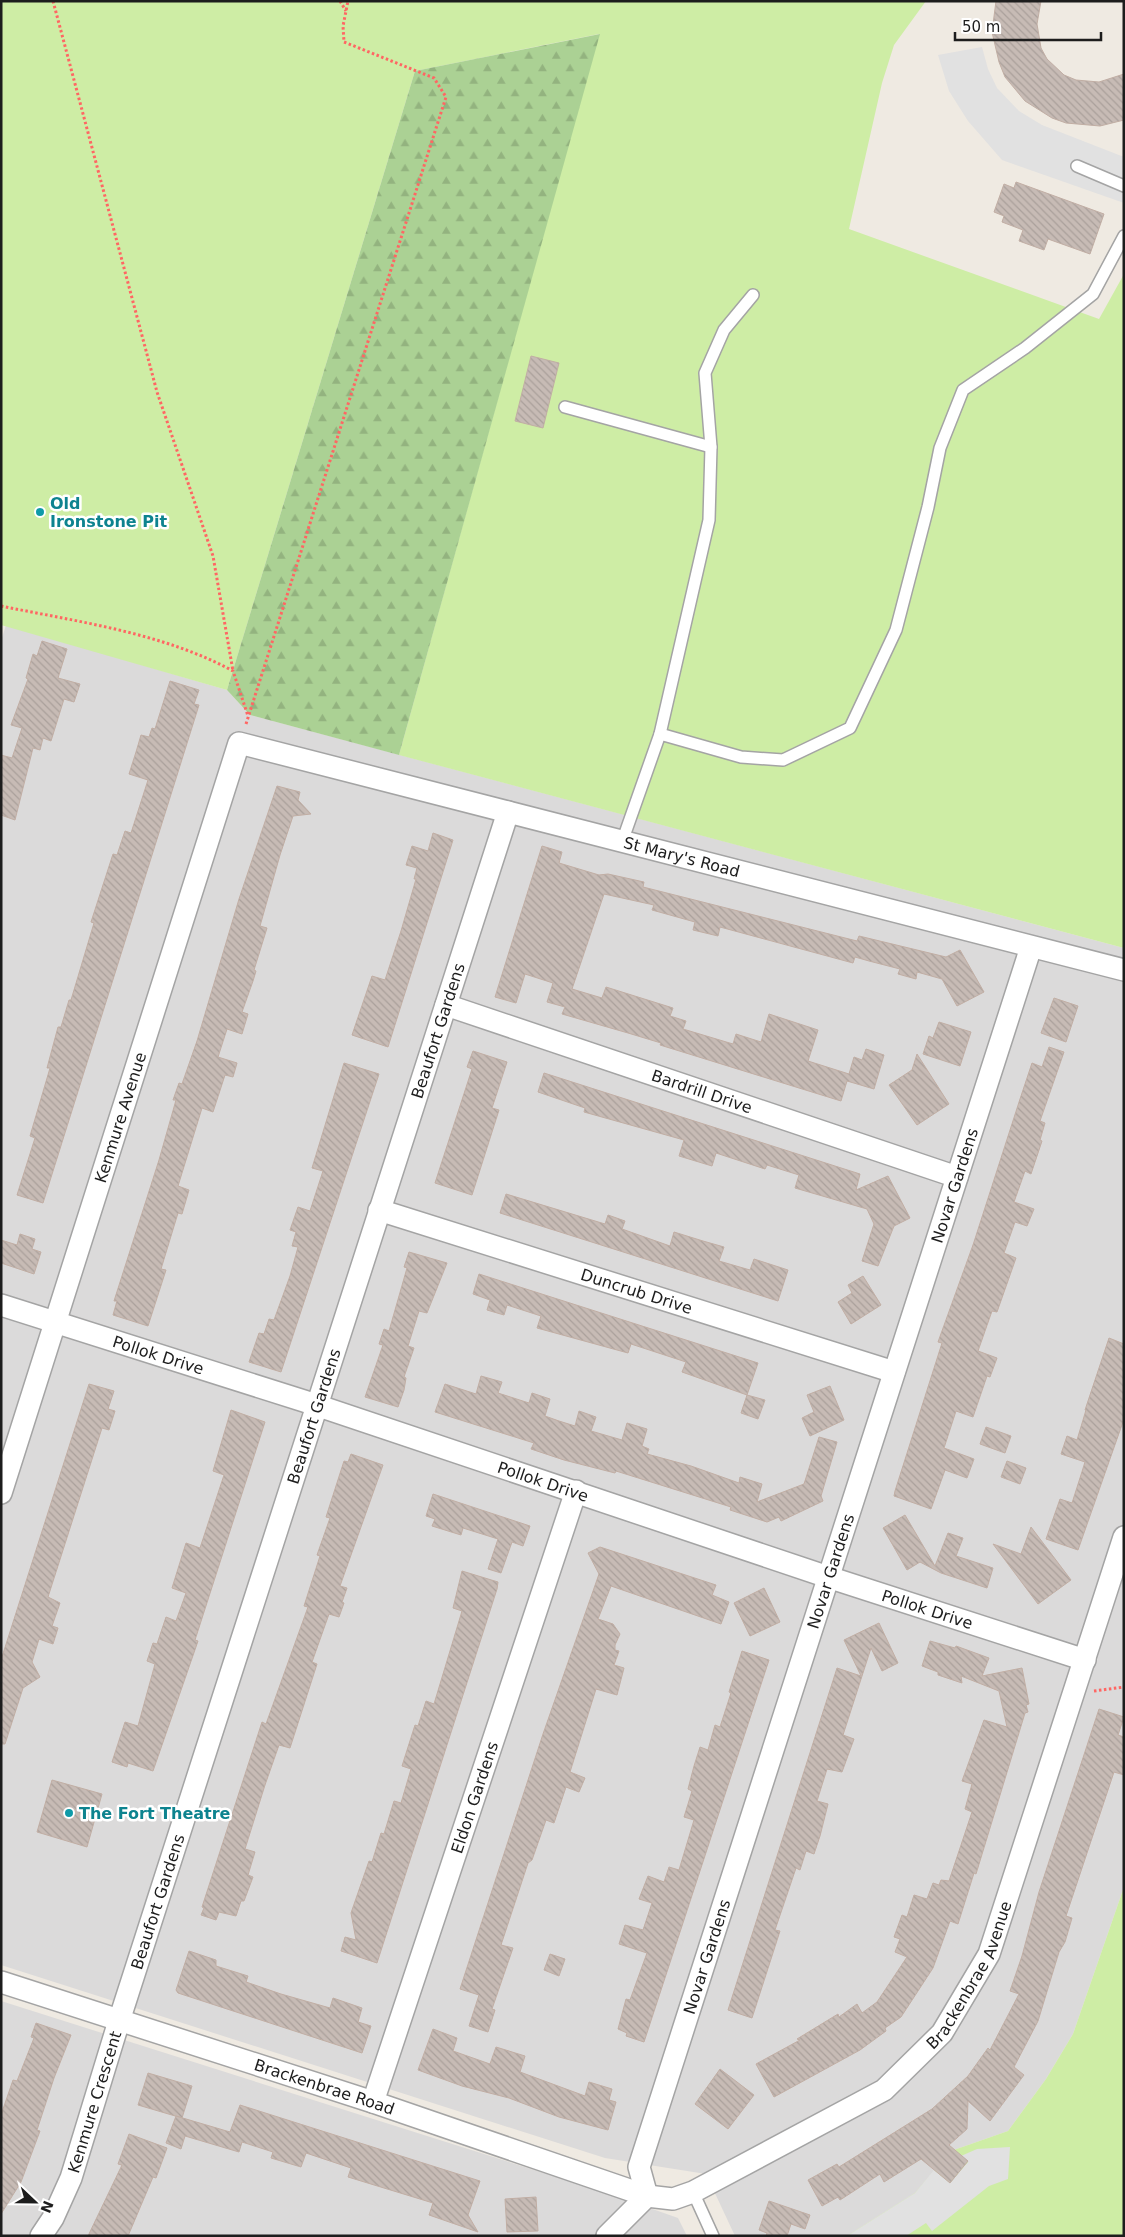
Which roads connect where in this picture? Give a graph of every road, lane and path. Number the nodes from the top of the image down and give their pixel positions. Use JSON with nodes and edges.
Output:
{"nodes":[{"id":1,"x":53,"y":1,"type":"edge"},
{"id":2,"x":340,"y":1,"type":"edge"},
{"id":3,"x":348,"y":1,"type":"edge"},
{"id":4,"x":346,"y":12,"type":"junction"},
{"id":5,"x":1077,"y":166,"type":"dead end"},
{"id":6,"x":1124,"y":186,"type":"edge"},
{"id":7,"x":1124,"y":236,"type":"edge"},
{"id":8,"x":753,"y":295,"type":"dead end"},
{"id":9,"x":564,"y":407,"type":"dead end"},
{"id":10,"x":711,"y":447,"type":"junction"},
{"id":11,"x":1,"y":606,"type":"edge"},
{"id":12,"x":233,"y":671,"type":"junction"},
{"id":13,"x":248,"y":717,"type":"junction"},
{"id":14,"x":660,"y":734,"type":"junction"},
{"id":15,"x":239,"y":743,"type":"junction"},
{"id":16,"x":508,"y":812,"type":"junction"},
{"id":17,"x":622,"y":842,"type":"junction"},
{"id":18,"x":1031,"y":947,"type":"junction"},
{"id":19,"x":1124,"y":970,"type":"edge"},
{"id":20,"x":446,"y":1005,"type":"junction"},
{"id":21,"x":957,"y":1177,"type":"junction"},
{"id":22,"x":379,"y":1210,"type":"junction"},
{"id":23,"x":1,"y":1305,"type":"edge"},
{"id":24,"x":56,"y":1321,"type":"junction"},
{"id":25,"x":894,"y":1372,"type":"junction"},
{"id":26,"x":317,"y":1405,"type":"junction"},
{"id":27,"x":576,"y":1492,"type":"junction"},
{"id":28,"x":1,"y":1493,"type":"edge"},
{"id":29,"x":1124,"y":1537,"type":"edge"},
{"id":30,"x":828,"y":1577,"type":"junction"},
{"id":31,"x":1085,"y":1660,"type":"junction"},
{"id":32,"x":1124,"y":1687,"type":"edge"},
{"id":33,"x":1074,"y":1694,"type":"junction"},
{"id":34,"x":1,"y":1982,"type":"edge"},
{"id":35,"x":119,"y":2021,"type":"junction"},
{"id":36,"x":373,"y":2102,"type":"junction"},
{"id":37,"x":693,"y":2192,"type":"junction"},
{"id":38,"x":646,"y":2196,"type":"junction"},
{"id":39,"x":41,"y":2236,"type":"edge"},
{"id":40,"x":606,"y":2236,"type":"edge"},
{"id":41,"x":712,"y":2236,"type":"edge"}],
"edges":[{"from":1,"to":12,"type":"path"},
{"from":2,"to":4,"type":"path"},
{"from":3,"to":4,"type":"path"},
{"from":4,"to":13,"type":"path"},
{"from":5,"to":6,"type":"lane"},
{"from":7,"to":14,"type":"lane"},
{"from":8,"to":10,"type":"lane"},
{"from":9,"to":10,"type":"lane"},
{"from":10,"to":14,"type":"lane"},
{"from":11,"to":12,"type":"path"},
{"from":12,"to":13,"type":"path"},
{"from":13,"to":15,"type":"path"},
{"from":14,"to":17,"type":"lane"},
{"from":15,"to":16,"type":"street","name":"St Mary's Road"},
{"from":15,"to":24,"type":"street","name":"Kenmure Avenue"},
{"from":16,"to":17,"type":"street","name":"St Mary's Road"},
{"from":16,"to":20,"type":"street","name":"Beaufort Gardens"},
{"from":17,"to":18,"type":"street","name":"St Mary's Road"},
{"from":18,"to":19,"type":"street","name":"St Mary's Road"},
{"from":18,"to":21,"type":"street","name":"Novar Gardens"},
{"from":20,"to":21,"type":"street","name":"Bardrill Drive"},
{"from":20,"to":22,"type":"street","name":"Beaufort Gardens"},
{"from":21,"to":25,"type":"street","name":"Novar Gardens"},
{"from":22,"to":25,"type":"street","name":"Duncrub Drive"},
{"from":22,"to":26,"type":"street","name":"Beaufort Gardens"},
{"from":23,"to":24,"type":"street","name":"Pollok Drive"},
{"from":24,"to":26,"type":"street","name":"Pollok Drive"},
{"from":24,"to":28,"type":"street","name":"Kenmure Avenue"},
{"from":25,"to":30,"type":"street","name":"Novar Gardens"},
{"from":26,"to":27,"type":"street","name":"Pollok Drive"},
{"from":26,"to":35,"type":"street","name":"Beaufort Gardens"},
{"from":27,"to":30,"type":"street","name":"Pollok Drive"},
{"from":27,"to":36,"type":"street","name":"Eldon Gardens"},
{"from":29,"to":31,"type":"street","name":"Brackenbrae Avenue"},
{"from":30,"to":31,"type":"street","name":"Pollok Drive"},
{"from":30,"to":38,"type":"street","name":"Novar Gardens"},
{"from":31,"to":33,"type":"street","name":"Brackenbrae Avenue"},
{"from":32,"to":33,"type":"path"},
{"from":33,"to":37,"type":"street","name":"Brackenbrae Avenue"},
{"from":34,"to":35,"type":"street","name":"Brackenbrae Road"},
{"from":35,"to":36,"type":"street","name":"Brackenbrae Road"},
{"from":35,"to":39,"type":"street","name":"Kenmure Crescent"},
{"from":36,"to":38,"type":"street","name":"Brackenbrae Road"},
{"from":37,"to":38,"type":"street","name":"Brackenbrae Avenue"},
{"from":37,"to":41,"type":"lane"},
{"from":38,"to":40,"type":"street"}]}
